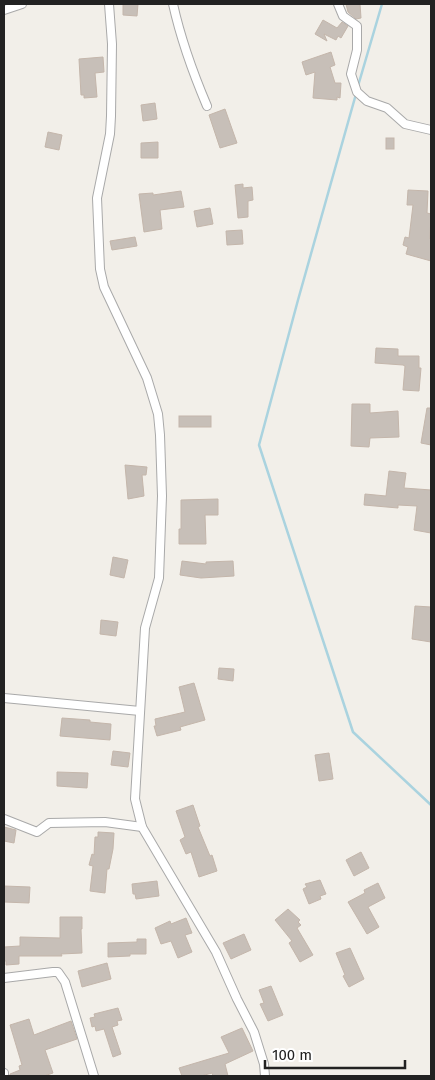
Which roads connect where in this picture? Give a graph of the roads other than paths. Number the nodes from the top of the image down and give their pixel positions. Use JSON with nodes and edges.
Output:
{"nodes":[{"id":1,"x":22,"y":4,"type":"edge"},
{"id":2,"x":109,"y":4,"type":"edge"},
{"id":3,"x":173,"y":4,"type":"edge"},
{"id":4,"x":338,"y":4,"type":"edge"},
{"id":5,"x":4,"y":10,"type":"edge"},
{"id":6,"x":207,"y":106,"type":"dead end"},
{"id":7,"x":431,"y":130,"type":"edge"},
{"id":8,"x":4,"y":698,"type":"edge"},
{"id":9,"x":140,"y":712,"type":"junction"},
{"id":10,"x":4,"y":819,"type":"edge"},
{"id":11,"x":142,"y":827,"type":"junction"},
{"id":12,"x":4,"y":978,"type":"edge"},
{"id":13,"x":94,"y":1076,"type":"edge"},
{"id":14,"x":265,"y":1076,"type":"edge"}],
"edges":[{"from":1,"to":5,"type":"street"},
{"from":2,"to":9,"type":"street"},
{"from":3,"to":6,"type":"street"},
{"from":4,"to":7,"type":"street"},
{"from":8,"to":9,"type":"street"},
{"from":9,"to":11,"type":"street"},
{"from":10,"to":11,"type":"street"},
{"from":11,"to":14,"type":"street"},
{"from":12,"to":13,"type":"street"}]}
